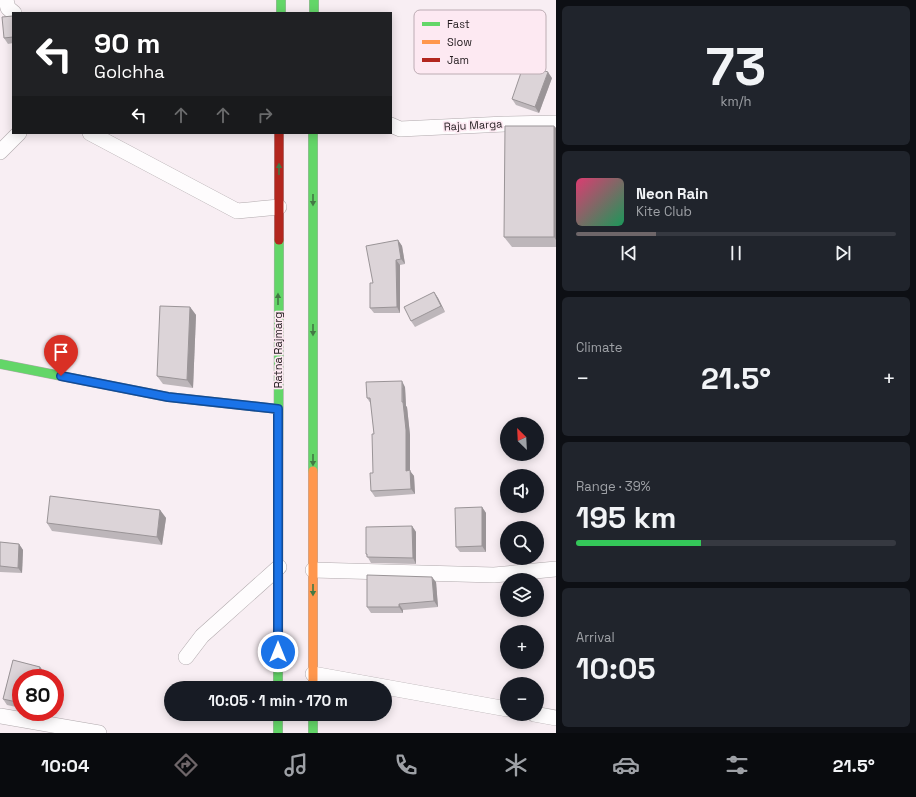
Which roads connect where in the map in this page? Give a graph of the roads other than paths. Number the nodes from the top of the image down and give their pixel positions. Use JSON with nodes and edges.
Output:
{"nodes":[{"id":1,"x":6,"y":0,"type":"edge"},
{"id":2,"x":281,"y":0,"type":"edge"},
{"id":3,"x":314,"y":0,"type":"edge"},
{"id":4,"x":13,"y":12,"type":"edge"},
{"id":5,"x":281,"y":12,"type":"edge"},
{"id":6,"x":314,"y":12,"type":"edge"},
{"id":7,"x":556,"y":123,"type":"edge"},
{"id":8,"x":392,"y":125,"type":"edge"},
{"id":9,"x":18,"y":134,"type":"edge"},
{"id":10,"x":92,"y":134,"type":"edge"},
{"id":11,"x":279,"y":134,"type":"edge"},
{"id":12,"x":313,"y":134,"type":"edge"},
{"id":13,"x":0,"y":152,"type":"edge"},
{"id":14,"x":279,"y":207,"type":"junction"},
{"id":15,"x":0,"y":364,"type":"edge"},
{"id":16,"x":278,"y":409,"type":"junction"},
{"id":17,"x":279,"y":567,"type":"junction"},
{"id":18,"x":556,"y":569,"type":"edge"},
{"id":19,"x":313,"y":570,"type":"junction"},
{"id":20,"x":186,"y":657,"type":"dead end"},
{"id":21,"x":278,"y":681,"type":"edge"},
{"id":22,"x":313,"y":681,"type":"edge"},
{"id":23,"x":392,"y":692,"type":"edge"},
{"id":24,"x":500,"y":708,"type":"edge"},
{"id":25,"x":0,"y":716,"type":"edge"},
{"id":26,"x":544,"y":716,"type":"edge"},
{"id":27,"x":556,"y":718,"type":"edge"},
{"id":28,"x":278,"y":721,"type":"edge"},
{"id":29,"x":313,"y":721,"type":"edge"},
{"id":30,"x":99,"y":733,"type":"edge"},
{"id":31,"x":278,"y":733,"type":"edge"},
{"id":32,"x":313,"y":733,"type":"edge"}],
"edges":[{"from":1,"to":4,"type":"street"},
{"from":2,"to":5,"type":"main road"},
{"from":3,"to":6,"type":"main road"},
{"from":7,"to":8,"type":"street","name":"Raju Marga"},
{"from":9,"to":13,"type":"street"},
{"from":10,"to":14,"type":"street"},
{"from":14,"to":11,"type":"main road","name":"Ratna Rajmarg","one_way":true},
{"from":12,"to":19,"type":"main road","one_way":true},
{"from":16,"to":14,"type":"main road","name":"Ratna Rajmarg","one_way":true},
{"from":15,"to":16,"type":"main road"},
{"from":16,"to":17,"type":"main road","name":"Ratna Rajmarg"},
{"from":17,"to":20,"type":"street"},
{"from":17,"to":21,"type":"main road","name":"Ratna Rajmarg"},
{"from":18,"to":19,"type":"street"},
{"from":19,"to":22,"type":"main road","one_way":true},
{"from":23,"to":24,"type":"street"},
{"from":25,"to":30,"type":"street"},
{"from":26,"to":27,"type":"street"},
{"from":28,"to":31,"type":"main road"},
{"from":29,"to":32,"type":"main road"}]}
